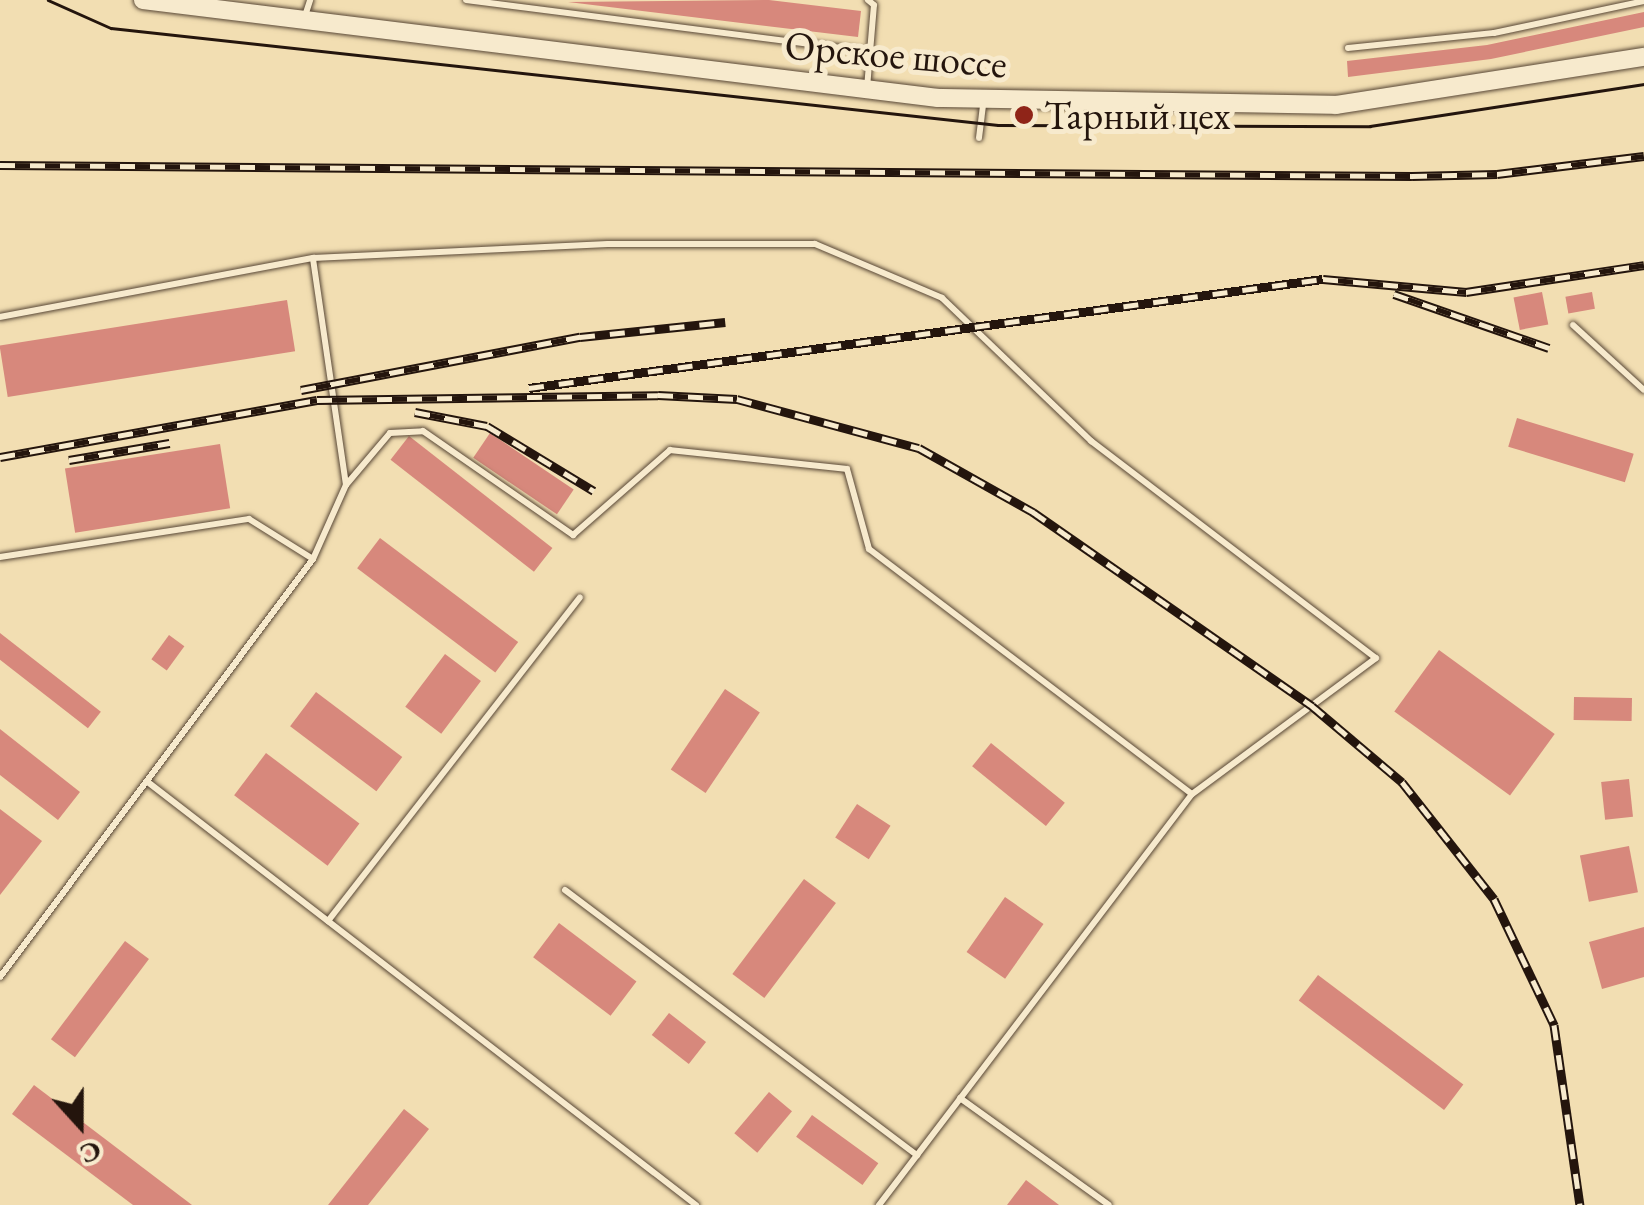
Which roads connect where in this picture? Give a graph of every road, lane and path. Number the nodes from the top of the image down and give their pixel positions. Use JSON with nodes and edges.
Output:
{"nodes":[{"id":1,"x":144,"y":0,"type":"edge"},
{"id":2,"x":310,"y":0,"type":"edge"},
{"id":3,"x":466,"y":0,"type":"edge"},
{"id":4,"x":868,"y":0,"type":"edge"},
{"id":5,"x":1644,"y":0,"type":"edge"},
{"id":6,"x":304,"y":20,"type":"junction"},
{"id":7,"x":1348,"y":48,"type":"dead end"},
{"id":8,"x":870,"y":52,"type":"junction"},
{"id":9,"x":1644,"y":57,"type":"edge"},
{"id":10,"x":867,"y":90,"type":"junction"},
{"id":11,"x":984,"y":99,"type":"junction"},
{"id":12,"x":980,"y":138,"type":"dead end"},
{"id":13,"x":312,"y":258,"type":"junction"},
{"id":14,"x":0,"y":317,"type":"edge"},
{"id":15,"x":1573,"y":325,"type":"dead end"},
{"id":16,"x":1644,"y":390,"type":"edge"},
{"id":17,"x":346,"y":485,"type":"junction"},
{"id":18,"x":0,"y":557,"type":"edge"},
{"id":19,"x":313,"y":559,"type":"junction"},
{"id":20,"x":580,"y":597,"type":"dead end"},
{"id":21,"x":148,"y":783,"type":"junction"},
{"id":22,"x":1192,"y":794,"type":"junction"},
{"id":23,"x":565,"y":890,"type":"dead end"},
{"id":24,"x":328,"y":921,"type":"junction"},
{"id":25,"x":0,"y":977,"type":"edge"},
{"id":26,"x":960,"y":1098,"type":"junction"},
{"id":27,"x":916,"y":1156,"type":"junction"},
{"id":28,"x":696,"y":1205,"type":"edge"},
{"id":29,"x":879,"y":1205,"type":"edge"},
{"id":30,"x":1108,"y":1205,"type":"edge"}],
"edges":[{"from":1,"to":6,"type":"street","name":"Орское шоссе"},
{"from":2,"to":6,"type":"lane"},
{"from":3,"to":8,"type":"lane"},
{"from":4,"to":8,"type":"lane"},
{"from":5,"to":7,"type":"lane"},
{"from":6,"to":10,"type":"street","name":"Орское шоссе"},
{"from":8,"to":10,"type":"lane"},
{"from":9,"to":11,"type":"street","name":"Орское шоссе"},
{"from":10,"to":11,"type":"street","name":"Орское шоссе"},
{"from":11,"to":12,"type":"lane"},
{"from":13,"to":14,"type":"lane"},
{"from":13,"to":17,"type":"lane"},
{"from":13,"to":22,"type":"lane"},
{"from":15,"to":16,"type":"lane"},
{"from":17,"to":19,"type":"lane"},
{"from":17,"to":22,"type":"lane"},
{"from":18,"to":19,"type":"lane"},
{"from":19,"to":21,"type":"lane"},
{"from":20,"to":24,"type":"lane"},
{"from":21,"to":24,"type":"lane"},
{"from":21,"to":25,"type":"lane"},
{"from":22,"to":26,"type":"lane"},
{"from":23,"to":27,"type":"lane"},
{"from":24,"to":28,"type":"lane"},
{"from":26,"to":27,"type":"lane"},
{"from":26,"to":30,"type":"lane"},
{"from":27,"to":29,"type":"lane"}]}
